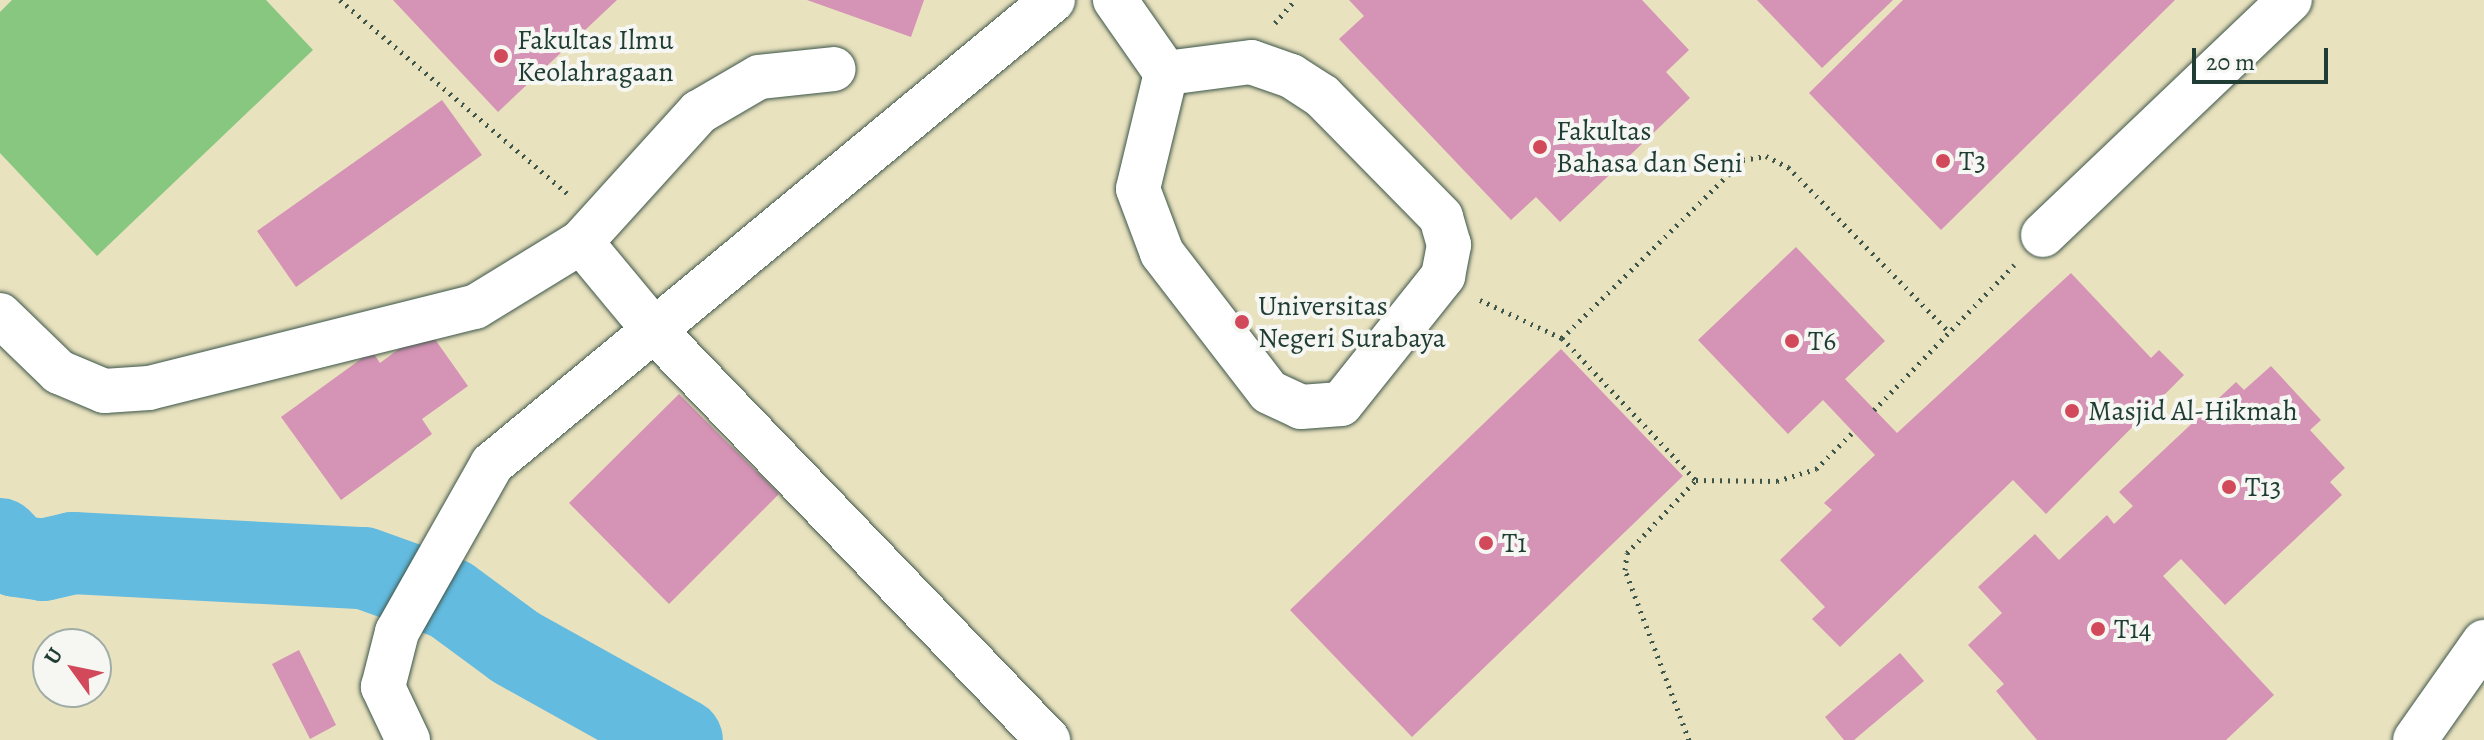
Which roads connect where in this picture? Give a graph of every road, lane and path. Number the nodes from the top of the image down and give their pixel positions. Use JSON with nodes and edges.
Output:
{"nodes":[{"id":1,"x":340,"y":0,"type":"edge"},
{"id":2,"x":1053,"y":0,"type":"edge"},
{"id":3,"x":1115,"y":0,"type":"edge"},
{"id":4,"x":2290,"y":0,"type":"edge"},
{"id":5,"x":834,"y":69,"type":"dead end"},
{"id":6,"x":1166,"y":73,"type":"junction"},
{"id":7,"x":590,"y":232,"type":"junction"},
{"id":8,"x":2043,"y":235,"type":"joint"},
{"id":9,"x":1443,"y":276,"type":"junction"},
{"id":10,"x":0,"y":315,"type":"edge"},
{"id":11,"x":654,"y":330,"type":"junction"},
{"id":12,"x":1949,"y":332,"type":"junction"},
{"id":13,"x":1562,"y":338,"type":"junction"},
{"id":14,"x":1874,"y":410,"type":"dead end"},
{"id":15,"x":1853,"y":432,"type":"dead end"},
{"id":16,"x":1696,"y":480,"type":"junction"},
{"id":17,"x":2484,"y":642,"type":"edge"},
{"id":18,"x":408,"y":740,"type":"edge"},
{"id":19,"x":1048,"y":740,"type":"edge"},
{"id":20,"x":1689,"y":740,"type":"edge"},
{"id":21,"x":2415,"y":740,"type":"edge"}],
"edges":[{"from":1,"to":7,"type":"path"},
{"from":2,"to":11,"type":"lane"},
{"from":3,"to":6,"type":"lane"},
{"from":4,"to":8,"type":"lane"},
{"from":5,"to":7,"type":"lane"},
{"from":6,"to":9,"type":"lane"},
{"from":6,"to":9,"type":"lane"},
{"from":7,"to":10,"type":"lane"},
{"from":7,"to":11,"type":"lane"},
{"from":8,"to":12,"type":"path"},
{"from":9,"to":13,"type":"path"},
{"from":11,"to":18,"type":"lane"},
{"from":11,"to":19,"type":"lane"},
{"from":12,"to":13,"type":"path"},
{"from":12,"to":14,"type":"path"},
{"from":13,"to":16,"type":"path"},
{"from":15,"to":16,"type":"path"},
{"from":16,"to":20,"type":"path"},
{"from":17,"to":21,"type":"lane"}]}
